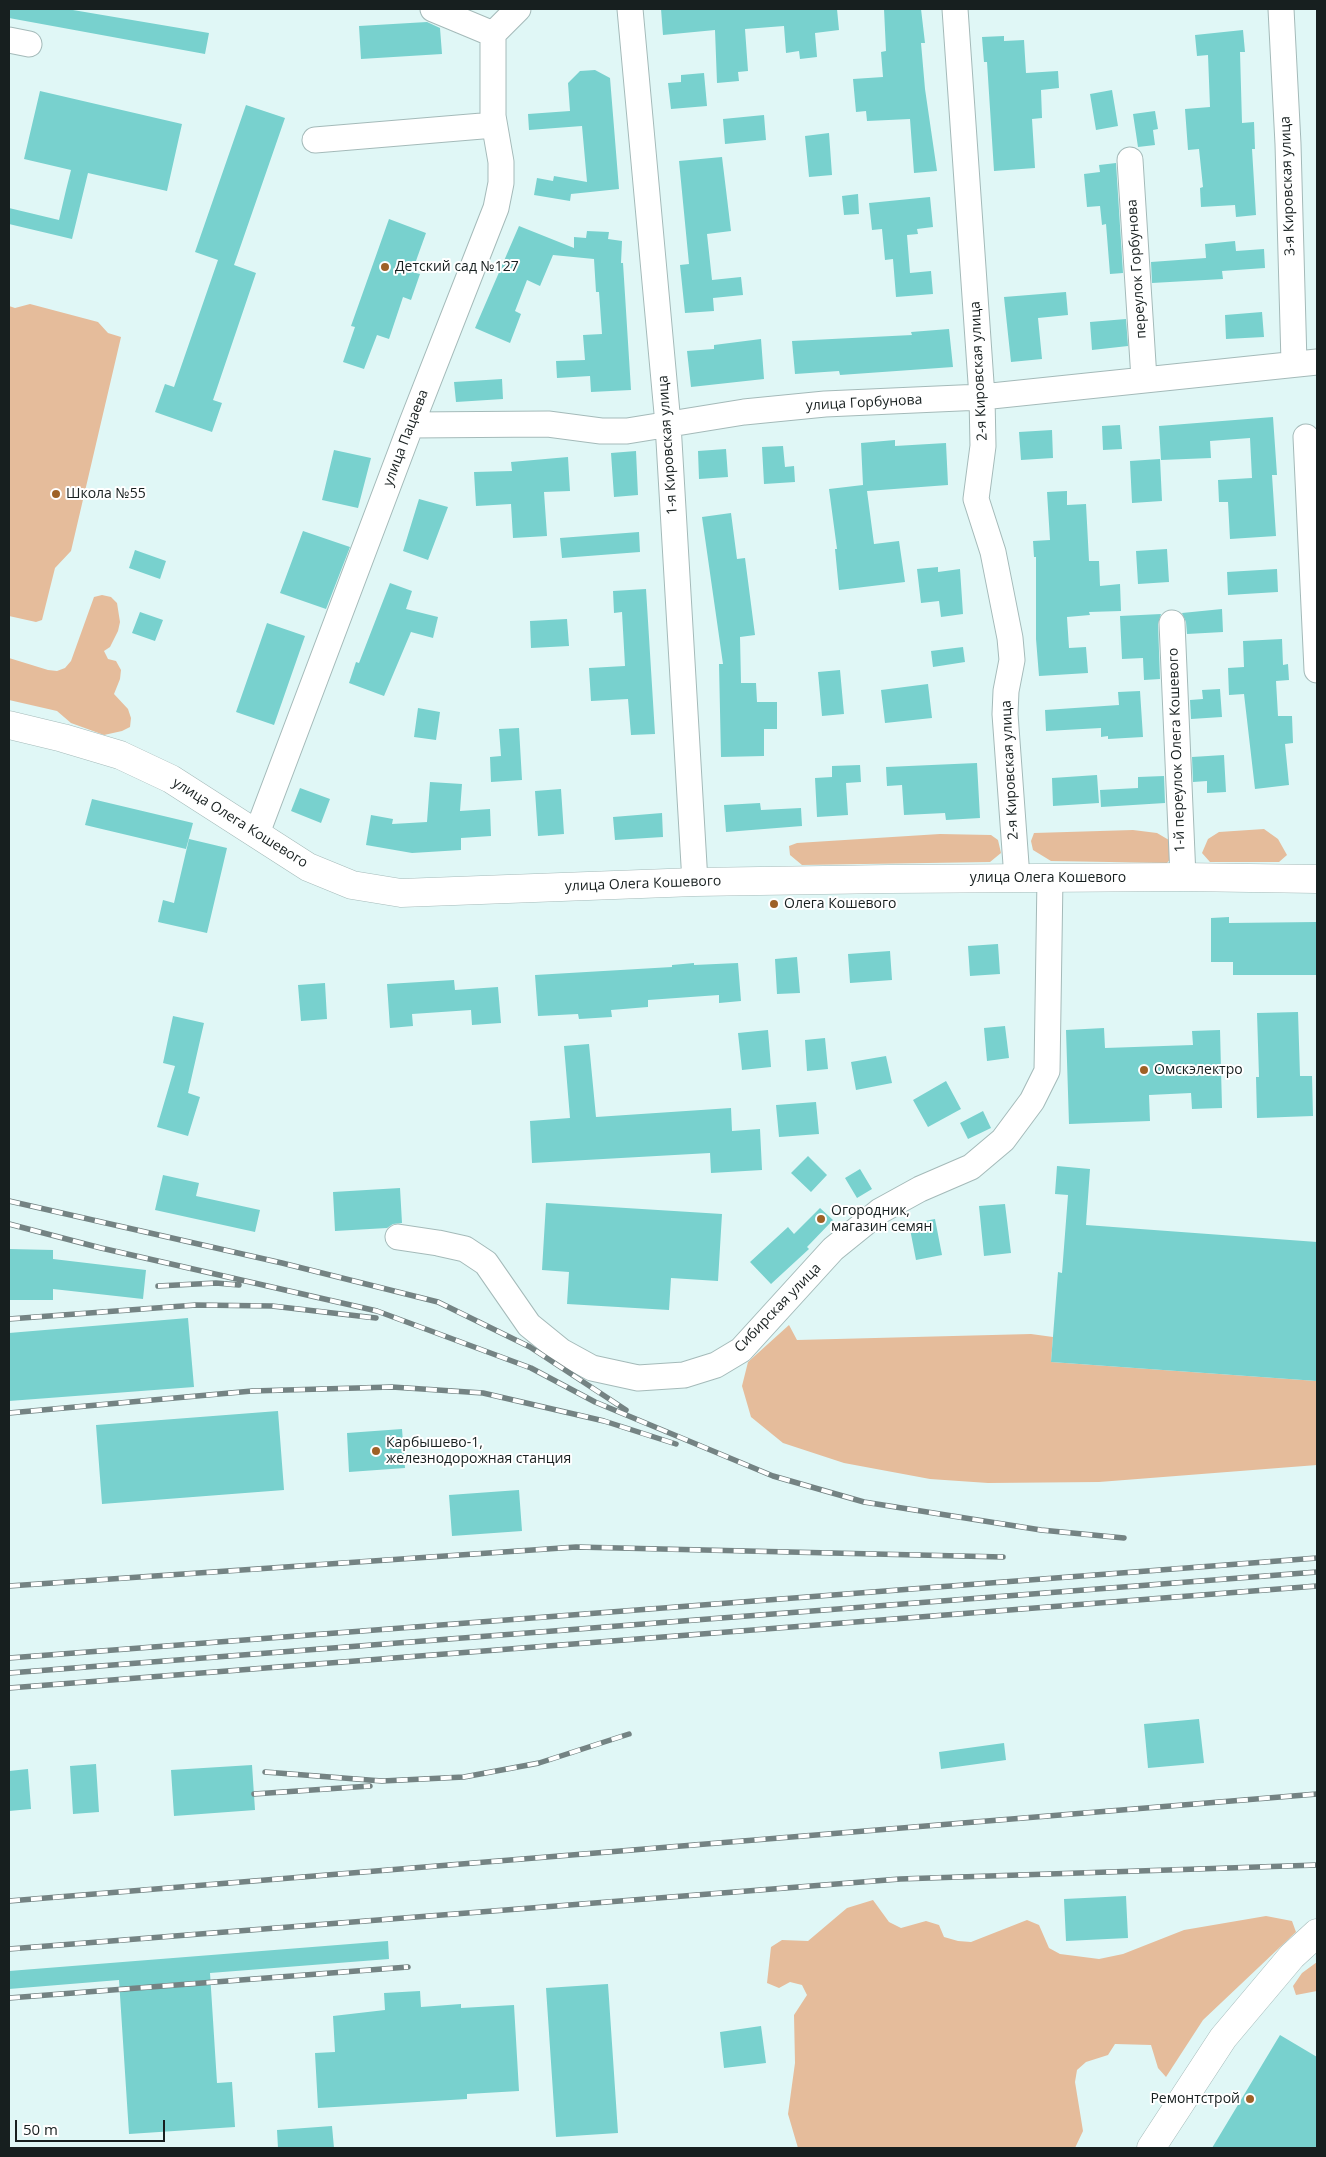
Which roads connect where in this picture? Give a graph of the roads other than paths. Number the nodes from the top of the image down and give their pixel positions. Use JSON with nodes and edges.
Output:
{"nodes":[{"id":1,"x":433,"y":9,"type":"edge"},
{"id":2,"x":518,"y":9,"type":"edge"},
{"id":3,"x":630,"y":9,"type":"edge"},
{"id":4,"x":955,"y":9,"type":"edge"},
{"id":5,"x":1281,"y":9,"type":"edge"},
{"id":6,"x":493,"y":34,"type":"junction"},
{"id":7,"x":494,"y":125,"type":"junction"},
{"id":8,"x":315,"y":140,"type":"dead end"},
{"id":9,"x":1130,"y":160,"type":"dead end"},
{"id":10,"x":1305,"y":363,"type":"edge"},
{"id":11,"x":1144,"y":379,"type":"junction"},
{"id":12,"x":982,"y":397,"type":"junction"},
{"id":13,"x":668,"y":424,"type":"junction"},
{"id":14,"x":411,"y":425,"type":"junction"},
{"id":15,"x":1306,"y":437,"type":"dead end"},
{"id":16,"x":1172,"y":623,"type":"dead end"},
{"id":17,"x":1317,"y":670,"type":"edge"},
{"id":18,"x":9,"y":725,"type":"edge"},
{"id":19,"x":257,"y":833,"type":"junction"},
{"id":20,"x":1183,"y":877,"type":"junction"},
{"id":21,"x":1017,"y":878,"type":"junction"},
{"id":22,"x":1050,"y":878,"type":"junction"},
{"id":23,"x":1317,"y":879,"type":"edge"},
{"id":24,"x":695,"y":882,"type":"junction"},
{"id":25,"x":398,"y":1237,"type":"dead end"},
{"id":26,"x":1317,"y":1933,"type":"edge"},
{"id":27,"x":1151,"y":2148,"type":"edge"}],
"edges":[{"from":1,"to":6,"type":"street"},
{"from":2,"to":6,"type":"street"},
{"from":3,"to":13,"type":"street","name":"1-я Кировская улица"},
{"from":4,"to":12,"type":"street","name":"2-я Кировская улица"},
{"from":5,"to":10,"type":"street","name":"3-я Кировская улица"},
{"from":6,"to":7,"type":"street","name":"улица Пацаева"},
{"from":7,"to":8,"type":"street"},
{"from":7,"to":14,"type":"street","name":"улица Пацаева"},
{"from":9,"to":11,"type":"street","name":"переулок Горбунова"},
{"from":10,"to":11,"type":"street","name":"улица Горбунова"},
{"from":11,"to":12,"type":"street","name":"улица Горбунова"},
{"from":12,"to":13,"type":"street","name":"улица Горбунова"},
{"from":12,"to":21,"type":"street","name":"2-я Кировская улица"},
{"from":13,"to":14,"type":"street","name":"улица Горбунова"},
{"from":13,"to":24,"type":"street","name":"1-я Кировская улица"},
{"from":14,"to":19,"type":"street","name":"улица Пацаева"},
{"from":15,"to":17,"type":"street"},
{"from":16,"to":20,"type":"street","name":"1-й переулок Олега Кошевого"},
{"from":18,"to":19,"type":"main road","name":"улица Олега Кошевого"},
{"from":19,"to":24,"type":"main road","name":"улица Олега Кошевого"},
{"from":20,"to":22,"type":"main road","name":"улица Олега Кошевого"},
{"from":20,"to":23,"type":"main road","name":"улица Олега Кошевого"},
{"from":21,"to":22,"type":"main road","name":"улица Олега Кошевого"},
{"from":21,"to":24,"type":"main road","name":"улица Олега Кошевого"},
{"from":22,"to":25,"type":"street","name":"Сибирская улица"},
{"from":26,"to":27,"type":"main road"}]}
